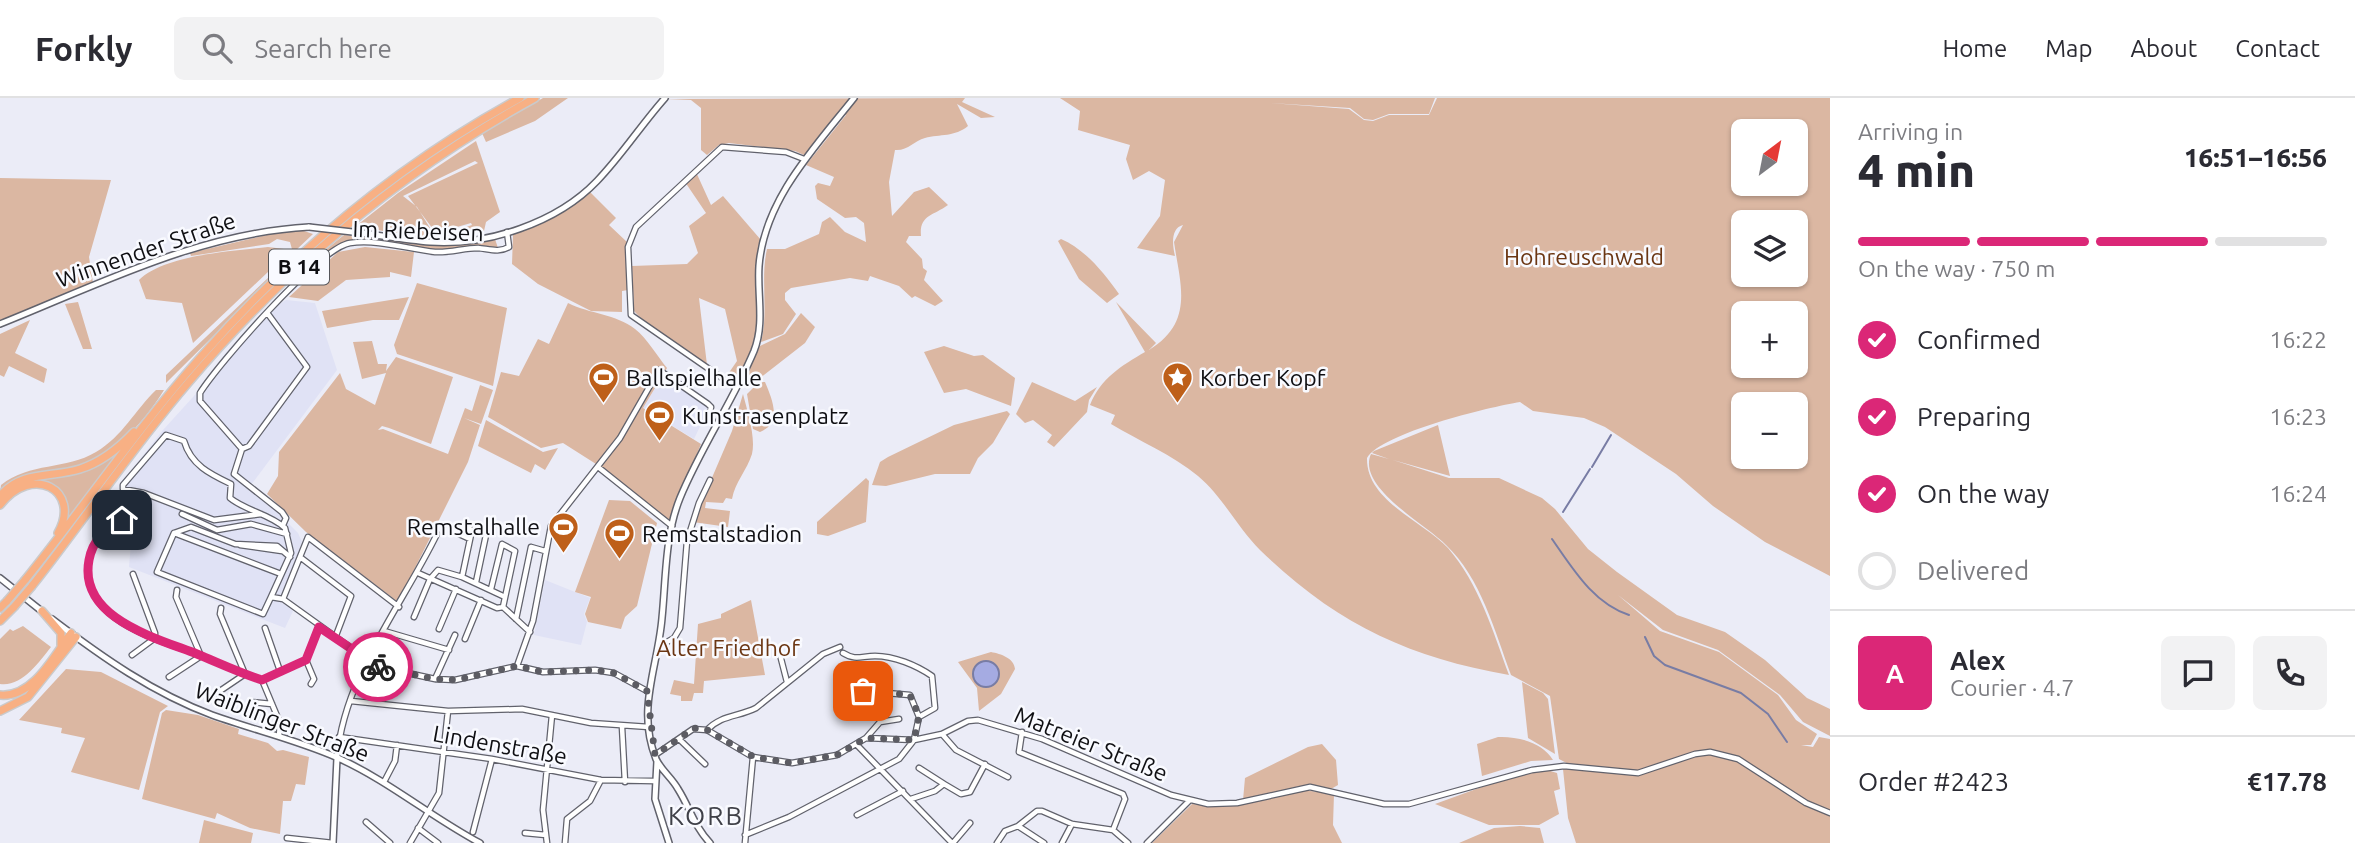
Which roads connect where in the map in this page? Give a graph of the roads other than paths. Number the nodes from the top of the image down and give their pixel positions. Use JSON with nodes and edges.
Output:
{"nodes":[{"id":1,"x":520,"y":98,"type":"edge"},
{"id":2,"x":535,"y":98,"type":"edge"},
{"id":3,"x":665,"y":98,"type":"edge"},
{"id":4,"x":854,"y":98,"type":"edge"},
{"id":5,"x":804,"y":159,"type":"junction"},
{"id":6,"x":507,"y":232,"type":"junction"},
{"id":7,"x":268,"y":314,"type":"junction"},
{"id":8,"x":0,"y":324,"type":"edge"},
{"id":9,"x":735,"y":387,"type":"junction"},
{"id":10,"x":709,"y":416,"type":"dead end"},
{"id":11,"x":143,"y":426,"type":"junction"},
{"id":12,"x":242,"y":449,"type":"junction"},
{"id":13,"x":598,"y":467,"type":"junction"},
{"id":14,"x":710,"y":481,"type":"dead end"},
{"id":15,"x":0,"y":496,"type":"edge"},
{"id":16,"x":0,"y":505,"type":"edge"},
{"id":17,"x":182,"y":514,"type":"dead end"},
{"id":18,"x":261,"y":514,"type":"junction"},
{"id":19,"x":122,"y":520,"type":"dead end"},
{"id":20,"x":283,"y":525,"type":"junction"},
{"id":21,"x":672,"y":526,"type":"junction"},
{"id":22,"x":472,"y":530,"type":"junction"},
{"id":23,"x":174,"y":533,"type":"junction"},
{"id":24,"x":437,"y":534,"type":"dead end"},
{"id":25,"x":288,"y":535,"type":"junction"},
{"id":26,"x":470,"y":539,"type":"junction"},
{"id":27,"x":52,"y":546,"type":"junction"},
{"id":28,"x":545,"y":551,"type":"junction"},
{"id":29,"x":288,"y":556,"type":"junction"},
{"id":30,"x":300,"y":557,"type":"junction"},
{"id":31,"x":133,"y":573,"type":"dead end"},
{"id":32,"x":418,"y":573,"type":"junction"},
{"id":33,"x":281,"y":574,"type":"junction"},
{"id":34,"x":462,"y":577,"type":"junction"},
{"id":35,"x":0,"y":578,"type":"edge"},
{"id":36,"x":430,"y":579,"type":"junction"},
{"id":37,"x":476,"y":582,"type":"junction"},
{"id":38,"x":456,"y":589,"type":"junction"},
{"id":39,"x":491,"y":589,"type":"junction"},
{"id":40,"x":177,"y":590,"type":"dead end"},
{"id":41,"x":271,"y":597,"type":"junction"},
{"id":42,"x":505,"y":597,"type":"junction"},
{"id":43,"x":283,"y":599,"type":"junction"},
{"id":44,"x":481,"y":600,"type":"junction"},
{"id":45,"x":399,"y":607,"type":"junction"},
{"id":46,"x":503,"y":607,"type":"junction"},
{"id":47,"x":0,"y":608,"type":"edge"},
{"id":48,"x":221,"y":608,"type":"dead end"},
{"id":49,"x":42,"y":611,"type":"junction"},
{"id":50,"x":414,"y":617,"type":"dead end"},
{"id":51,"x":516,"y":619,"type":"junction"},
{"id":52,"x":0,"y":621,"type":"edge"},
{"id":53,"x":319,"y":627,"type":"junction"},
{"id":54,"x":265,"y":628,"type":"dead end"},
{"id":55,"x":439,"y":629,"type":"dead end"},
{"id":56,"x":384,"y":631,"type":"junction"},
{"id":57,"x":530,"y":632,"type":"junction"},
{"id":58,"x":74,"y":635,"type":"junction"},
{"id":59,"x":455,"y":635,"type":"dead end"},
{"id":60,"x":155,"y":638,"type":"junction"},
{"id":61,"x":335,"y":638,"type":"junction"},
{"id":62,"x":465,"y":639,"type":"dead end"},
{"id":63,"x":660,"y":646,"type":"junction"},
{"id":64,"x":840,"y":646,"type":"dead end"},
{"id":65,"x":60,"y":648,"type":"junction"},
{"id":66,"x":449,"y":650,"type":"junction"},
{"id":67,"x":779,"y":651,"type":"dead end"},
{"id":68,"x":843,"y":653,"type":"dead end"},
{"id":69,"x":132,"y":655,"type":"dead end"},
{"id":70,"x":201,"y":656,"type":"junction"},
{"id":71,"x":306,"y":660,"type":"junction"},
{"id":72,"x":367,"y":662,"type":"junction"},
{"id":73,"x":517,"y":666,"type":"junction"},
{"id":74,"x":280,"y":671,"type":"junction"},
{"id":75,"x":244,"y":674,"type":"junction"},
{"id":76,"x":169,"y":677,"type":"dead end"},
{"id":77,"x":435,"y":679,"type":"junction"},
{"id":78,"x":262,"y":680,"type":"junction"},
{"id":79,"x":787,"y":682,"type":"junction"},
{"id":80,"x":311,"y":684,"type":"dead end"},
{"id":81,"x":647,"y":691,"type":"junction"},
{"id":82,"x":863,"y":691,"type":"dead end"},
{"id":83,"x":0,"y":695,"type":"edge"},
{"id":84,"x":214,"y":695,"type":"dead end"},
{"id":85,"x":351,"y":701,"type":"junction"},
{"id":86,"x":251,"y":702,"type":"dead end"},
{"id":87,"x":272,"y":704,"type":"junction"},
{"id":88,"x":448,"y":710,"type":"junction"},
{"id":89,"x":0,"y":711,"type":"edge"},
{"id":90,"x":552,"y":715,"type":"junction"},
{"id":91,"x":919,"y":716,"type":"junction"},
{"id":92,"x":899,"y":719,"type":"dead end"},
{"id":93,"x":622,"y":727,"type":"junction"},
{"id":94,"x":650,"y":727,"type":"junction"},
{"id":95,"x":707,"y":730,"type":"junction"},
{"id":96,"x":1022,"y":732,"type":"junction"},
{"id":97,"x":942,"y":734,"type":"junction"},
{"id":98,"x":276,"y":735,"type":"junction"},
{"id":99,"x":340,"y":737,"type":"junction"},
{"id":100,"x":866,"y":738,"type":"junction"},
{"id":101,"x":679,"y":739,"type":"junction"},
{"id":102,"x":914,"y":740,"type":"junction"},
{"id":103,"x":856,"y":744,"type":"junction"},
{"id":104,"x":397,"y":745,"type":"junction"},
{"id":105,"x":442,"y":752,"type":"junction"},
{"id":106,"x":656,"y":757,"type":"junction"},
{"id":107,"x":754,"y":757,"type":"junction"},
{"id":108,"x":337,"y":758,"type":"junction"},
{"id":109,"x":492,"y":759,"type":"junction"},
{"id":110,"x":705,"y":764,"type":"dead end"},
{"id":111,"x":985,"y":764,"type":"junction"},
{"id":112,"x":919,"y":768,"type":"dead end"},
{"id":113,"x":882,"y":769,"type":"junction"},
{"id":114,"x":547,"y":770,"type":"junction"},
{"id":115,"x":665,"y":772,"type":"junction"},
{"id":116,"x":1008,"y":776,"type":"dead end"},
{"id":117,"x":655,"y":777,"type":"junction"},
{"id":118,"x":601,"y":780,"type":"junction"},
{"id":119,"x":384,"y":782,"type":"junction"},
{"id":120,"x":625,"y":782,"type":"junction"},
{"id":121,"x":944,"y":784,"type":"junction"},
{"id":122,"x":903,"y":791,"type":"junction"},
{"id":123,"x":911,"y":799,"type":"junction"},
{"id":124,"x":1192,"y":802,"type":"junction"},
{"id":125,"x":429,"y":811,"type":"junction"},
{"id":126,"x":1830,"y":813,"type":"edge"},
{"id":127,"x":857,"y":814,"type":"dead end"},
{"id":128,"x":366,"y":822,"type":"dead end"},
{"id":129,"x":970,"y":822,"type":"dead end"},
{"id":130,"x":1072,"y":824,"type":"junction"},
{"id":131,"x":1018,"y":826,"type":"junction"},
{"id":132,"x":418,"y":828,"type":"junction"},
{"id":133,"x":1113,"y":830,"type":"junction"},
{"id":134,"x":473,"y":832,"type":"dead end"},
{"id":135,"x":525,"y":834,"type":"dead end"},
{"id":136,"x":546,"y":835,"type":"junction"},
{"id":137,"x":745,"y":835,"type":"junction"},
{"id":138,"x":288,"y":838,"type":"dead end"},
{"id":139,"x":333,"y":843,"type":"edge"},
{"id":140,"x":390,"y":843,"type":"edge"},
{"id":141,"x":410,"y":843,"type":"edge"},
{"id":142,"x":438,"y":843,"type":"edge"},
{"id":143,"x":480,"y":843,"type":"edge"},
{"id":144,"x":547,"y":843,"type":"edge"},
{"id":145,"x":565,"y":843,"type":"edge"},
{"id":146,"x":668,"y":843,"type":"edge"},
{"id":147,"x":710,"y":843,"type":"edge"},
{"id":148,"x":745,"y":843,"type":"edge"},
{"id":149,"x":952,"y":843,"type":"edge"},
{"id":150,"x":997,"y":843,"type":"edge"},
{"id":151,"x":1044,"y":843,"type":"edge"},
{"id":152,"x":1062,"y":843,"type":"edge"},
{"id":153,"x":1128,"y":843,"type":"edge"},
{"id":154,"x":1147,"y":843,"type":"edge"}],
"edges":[{"from":1,"to":11,"type":"highway","number":"B 14"},
{"from":2,"to":52,"type":"highway","number":"B 14","bridge":true},
{"from":3,"to":6,"type":"street","name":"Winnender Straße"},
{"from":4,"to":5,"type":"street"},
{"from":5,"to":9,"type":"street"},
{"from":5,"to":9,"type":"street"},
{"from":6,"to":7,"type":"street","name":"Im Riebeisen"},
{"from":6,"to":8,"type":"street","name":"Winnender Straße","bridge":true},
{"from":7,"to":12,"type":"street"},
{"from":7,"to":12,"type":"street","name":"Im Riebeisen"},
{"from":9,"to":21,"type":"street"},
{"from":10,"to":13,"type":"street"},
{"from":11,"to":15,"type":"highway"},
{"from":11,"to":27,"type":"highway","number":"B 14"},
{"from":12,"to":20,"type":"street"},
{"from":13,"to":21,"type":"street"},
{"from":13,"to":28,"type":"street"},
{"from":14,"to":63,"type":"street"},
{"from":16,"to":27,"type":"highway"},
{"from":17,"to":25,"type":"street"},
{"from":18,"to":18,"type":"street"},
{"from":18,"to":20,"type":"street"},
{"from":19,"to":60,"type":"street"},
{"from":20,"to":25,"type":"street"},
{"from":21,"to":63,"type":"street"},
{"from":22,"to":26,"type":"street"},
{"from":22,"to":26,"type":"street"},
{"from":22,"to":37,"type":"street"},
{"from":23,"to":29,"type":"street"},
{"from":23,"to":33,"type":"street"},
{"from":23,"to":41,"type":"street"},
{"from":24,"to":32,"type":"street"},
{"from":25,"to":29,"type":"street"},
{"from":26,"to":34,"type":"street"},
{"from":27,"to":47,"type":"highway","number":"B 14","bridge":true},
{"from":28,"to":51,"type":"street"},
{"from":28,"to":57,"type":"street"},
{"from":29,"to":33,"type":"street"},
{"from":30,"to":43,"type":"street"},
{"from":30,"to":45,"type":"street"},
{"from":30,"to":61,"type":"street"},
{"from":31,"to":60,"type":"street"},
{"from":32,"to":36,"type":"street"},
{"from":32,"to":45,"type":"street"},
{"from":33,"to":41,"type":"street"},
{"from":34,"to":36,"type":"street"},
{"from":34,"to":37,"type":"street"},
{"from":35,"to":49,"type":"street","name":"Waiblinger Straße"},
{"from":36,"to":38,"type":"street"},
{"from":36,"to":50,"type":"street"},
{"from":37,"to":39,"type":"street"},
{"from":38,"to":44,"type":"street"},
{"from":38,"to":55,"type":"street"},
{"from":39,"to":42,"type":"street"},
{"from":39,"to":42,"type":"street"},
{"from":40,"to":70,"type":"street"},
{"from":41,"to":43,"type":"street"},
{"from":42,"to":46,"type":"street"},
{"from":43,"to":53,"type":"street"},
{"from":44,"to":46,"type":"street"},
{"from":44,"to":62,"type":"street"},
{"from":45,"to":56,"type":"street"},
{"from":46,"to":51,"type":"street"},
{"from":48,"to":75,"type":"street"},
{"from":49,"to":58,"type":"street","name":"Waiblinger Straße"},
{"from":49,"to":65,"type":"highway"},
{"from":51,"to":57,"type":"street"},
{"from":53,"to":61,"type":"street"},
{"from":53,"to":71,"type":"street"},
{"from":54,"to":74,"type":"street"},
{"from":56,"to":66,"type":"street"},
{"from":56,"to":72,"type":"street"},
{"from":57,"to":73,"type":"street"},
{"from":58,"to":65,"type":"highway"},
{"from":58,"to":89,"type":"highway"},
{"from":58,"to":98,"type":"street","name":"Waiblinger Straße"},
{"from":59,"to":66,"type":"street"},
{"from":60,"to":69,"type":"street"},
{"from":60,"to":70,"type":"street"},
{"from":61,"to":72,"type":"street"},
{"from":63,"to":81,"type":"street"},
{"from":64,"to":79,"type":"street"},
{"from":65,"to":83,"type":"highway"},
{"from":66,"to":77,"type":"street"},
{"from":67,"to":79,"type":"street"},
{"from":68,"to":91,"type":"street"},
{"from":70,"to":75,"type":"street"},
{"from":70,"to":76,"type":"street"},
{"from":71,"to":74,"type":"street"},
{"from":71,"to":80,"type":"street"},
{"from":72,"to":77,"type":"street"},
{"from":72,"to":85,"type":"street"},
{"from":73,"to":77,"type":"street"},
{"from":73,"to":81,"type":"street"},
{"from":74,"to":78,"type":"street"},
{"from":75,"to":78,"type":"street"},
{"from":75,"to":84,"type":"street"},
{"from":78,"to":87,"type":"street"},
{"from":79,"to":95,"type":"street"},
{"from":81,"to":94,"type":"street"},
{"from":82,"to":91,"type":"street"},
{"from":85,"to":88,"type":"street"},
{"from":85,"to":99,"type":"street"},
{"from":86,"to":87,"type":"street"},
{"from":87,"to":98,"type":"street"},
{"from":88,"to":90,"type":"street"},
{"from":88,"to":105,"type":"street"},
{"from":90,"to":93,"type":"street"},
{"from":90,"to":114,"type":"street"},
{"from":91,"to":102,"type":"street"},
{"from":92,"to":100,"type":"street"},
{"from":93,"to":94,"type":"street"},
{"from":93,"to":120,"type":"street"},
{"from":94,"to":106,"type":"street"},
{"from":95,"to":101,"type":"street"},
{"from":95,"to":107,"type":"street"},
{"from":96,"to":97,"type":"street","name":"Matreier Straße"},
{"from":96,"to":124,"type":"street","name":"Matreier Straße"},
{"from":96,"to":133,"type":"street"},
{"from":97,"to":102,"type":"street"},
{"from":97,"to":111,"type":"street"},
{"from":98,"to":108,"type":"street","name":"Waiblinger Straße"},
{"from":99,"to":104,"type":"street","name":"Lindenstraße"},
{"from":99,"to":108,"type":"street"},
{"from":100,"to":102,"type":"street"},
{"from":100,"to":103,"type":"street"},
{"from":101,"to":106,"type":"street"},
{"from":101,"to":110,"type":"street"},
{"from":102,"to":113,"type":"street"},
{"from":103,"to":107,"type":"street"},
{"from":103,"to":113,"type":"street"},
{"from":104,"to":105,"type":"street","name":"Lindenstraße"},
{"from":104,"to":119,"type":"street"},
{"from":105,"to":109,"type":"street","name":"Lindenstraße"},
{"from":105,"to":125,"type":"street"},
{"from":106,"to":115,"type":"street"},
{"from":106,"to":117,"type":"street"},
{"from":107,"to":137,"type":"street"},
{"from":108,"to":119,"type":"street","name":"Waiblinger Straße"},
{"from":108,"to":139,"type":"street"},
{"from":109,"to":114,"type":"street","name":"Lindenstraße"},
{"from":109,"to":134,"type":"street"},
{"from":111,"to":116,"type":"street"},
{"from":111,"to":121,"type":"street"},
{"from":112,"to":121,"type":"street"},
{"from":113,"to":122,"type":"street"},
{"from":113,"to":137,"type":"street"},
{"from":114,"to":118,"type":"street","name":"Lindenstraße"},
{"from":114,"to":136,"type":"street"},
{"from":115,"to":117,"type":"street"},
{"from":115,"to":147,"type":"street"},
{"from":117,"to":120,"type":"street","name":"Lindenstraße"},
{"from":117,"to":146,"type":"street"},
{"from":118,"to":120,"type":"street","name":"Lindenstraße"},
{"from":118,"to":145,"type":"street"},
{"from":119,"to":125,"type":"street","name":"Waiblinger Straße"},
{"from":121,"to":123,"type":"street"},
{"from":122,"to":123,"type":"street"},
{"from":122,"to":127,"type":"street"},
{"from":123,"to":149,"type":"street"},
{"from":124,"to":126,"type":"street","name":"Matreier Straße"},
{"from":124,"to":154,"type":"street"},
{"from":125,"to":132,"type":"street"},
{"from":125,"to":143,"type":"street","name":"Waiblinger Straße"},
{"from":128,"to":140,"type":"street"},
{"from":129,"to":149,"type":"street"},
{"from":130,"to":131,"type":"street"},
{"from":130,"to":133,"type":"street"},
{"from":130,"to":152,"type":"street"},
{"from":131,"to":150,"type":"street"},
{"from":131,"to":151,"type":"street"},
{"from":132,"to":141,"type":"street"},
{"from":132,"to":142,"type":"street"},
{"from":133,"to":153,"type":"street"},
{"from":135,"to":136,"type":"street"},
{"from":136,"to":144,"type":"street"},
{"from":137,"to":148,"type":"street"},
{"from":138,"to":139,"type":"street"}]}
